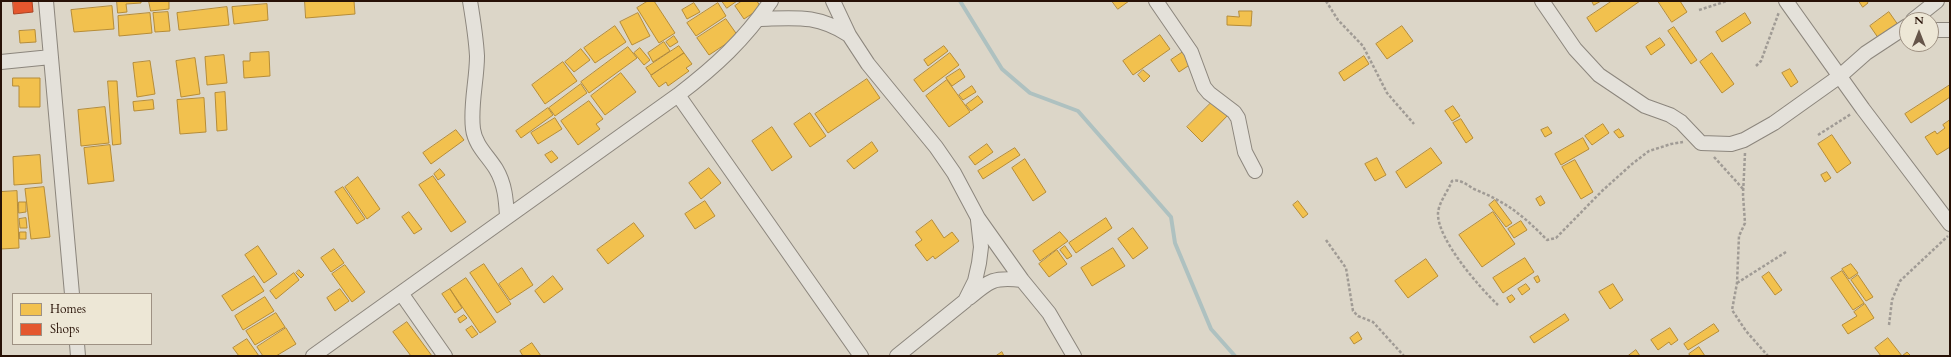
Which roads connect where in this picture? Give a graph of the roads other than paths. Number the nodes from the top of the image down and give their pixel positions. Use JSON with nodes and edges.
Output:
{"nodes":[{"id":1,"x":46,"y":1,"type":"edge"},
{"id":2,"x":470,"y":1,"type":"edge"},
{"id":3,"x":771,"y":1,"type":"edge"},
{"id":4,"x":833,"y":1,"type":"edge"},
{"id":5,"x":1156,"y":1,"type":"edge"},
{"id":6,"x":1542,"y":1,"type":"edge"},
{"id":7,"x":1937,"y":1,"type":"edge"},
{"id":8,"x":1784,"y":4,"type":"edge"},
{"id":9,"x":1924,"y":12,"type":"edge"},
{"id":10,"x":758,"y":19,"type":"junction"},
{"id":11,"x":1939,"y":30,"type":"edge"},
{"id":12,"x":1950,"y":30,"type":"edge"},
{"id":13,"x":1899,"y":32,"type":"edge"},
{"id":14,"x":850,"y":35,"type":"junction"},
{"id":15,"x":51,"y":57,"type":"junction"},
{"id":16,"x":1,"y":62,"type":"edge"},
{"id":17,"x":1840,"y":76,"type":"junction"},
{"id":18,"x":678,"y":95,"type":"junction"},
{"id":19,"x":1254,"y":171,"type":"dead end"},
{"id":20,"x":506,"y":216,"type":"junction"},
{"id":21,"x":978,"y":218,"type":"junction"},
{"id":22,"x":1950,"y":224,"type":"edge"},
{"id":23,"x":1022,"y":280,"type":"junction"},
{"id":24,"x":72,"y":293,"type":"edge"},
{"id":25,"x":401,"y":293,"type":"junction"},
{"id":26,"x":966,"y":301,"type":"junction"},
{"id":27,"x":76,"y":345,"type":"edge"},
{"id":28,"x":78,"y":356,"type":"edge"},
{"id":29,"x":313,"y":356,"type":"edge"},
{"id":30,"x":445,"y":356,"type":"edge"},
{"id":31,"x":861,"y":356,"type":"edge"},
{"id":32,"x":897,"y":356,"type":"edge"},
{"id":33,"x":1074,"y":356,"type":"edge"}],
"edges":[{"from":1,"to":15,"type":"street"},
{"from":2,"to":20,"type":"street"},
{"from":3,"to":10,"type":"street"},
{"from":4,"to":14,"type":"street"},
{"from":5,"to":19,"type":"street"},
{"from":6,"to":17,"type":"street"},
{"from":7,"to":9,"type":"street"},
{"from":8,"to":17,"type":"street"},
{"from":10,"to":14,"type":"street"},
{"from":10,"to":18,"type":"street"},
{"from":11,"to":12,"type":"street"},
{"from":13,"to":17,"type":"street"},
{"from":14,"to":21,"type":"street"},
{"from":15,"to":16,"type":"street"},
{"from":15,"to":24,"type":"street"},
{"from":17,"to":22,"type":"street"},
{"from":18,"to":20,"type":"street"},
{"from":18,"to":31,"type":"street"},
{"from":20,"to":25,"type":"street"},
{"from":21,"to":23,"type":"street"},
{"from":21,"to":26,"type":"street"},
{"from":23,"to":26,"type":"street"},
{"from":23,"to":33,"type":"street"},
{"from":25,"to":29,"type":"street"},
{"from":25,"to":30,"type":"street"},
{"from":26,"to":32,"type":"street"},
{"from":27,"to":28,"type":"street"}]}
